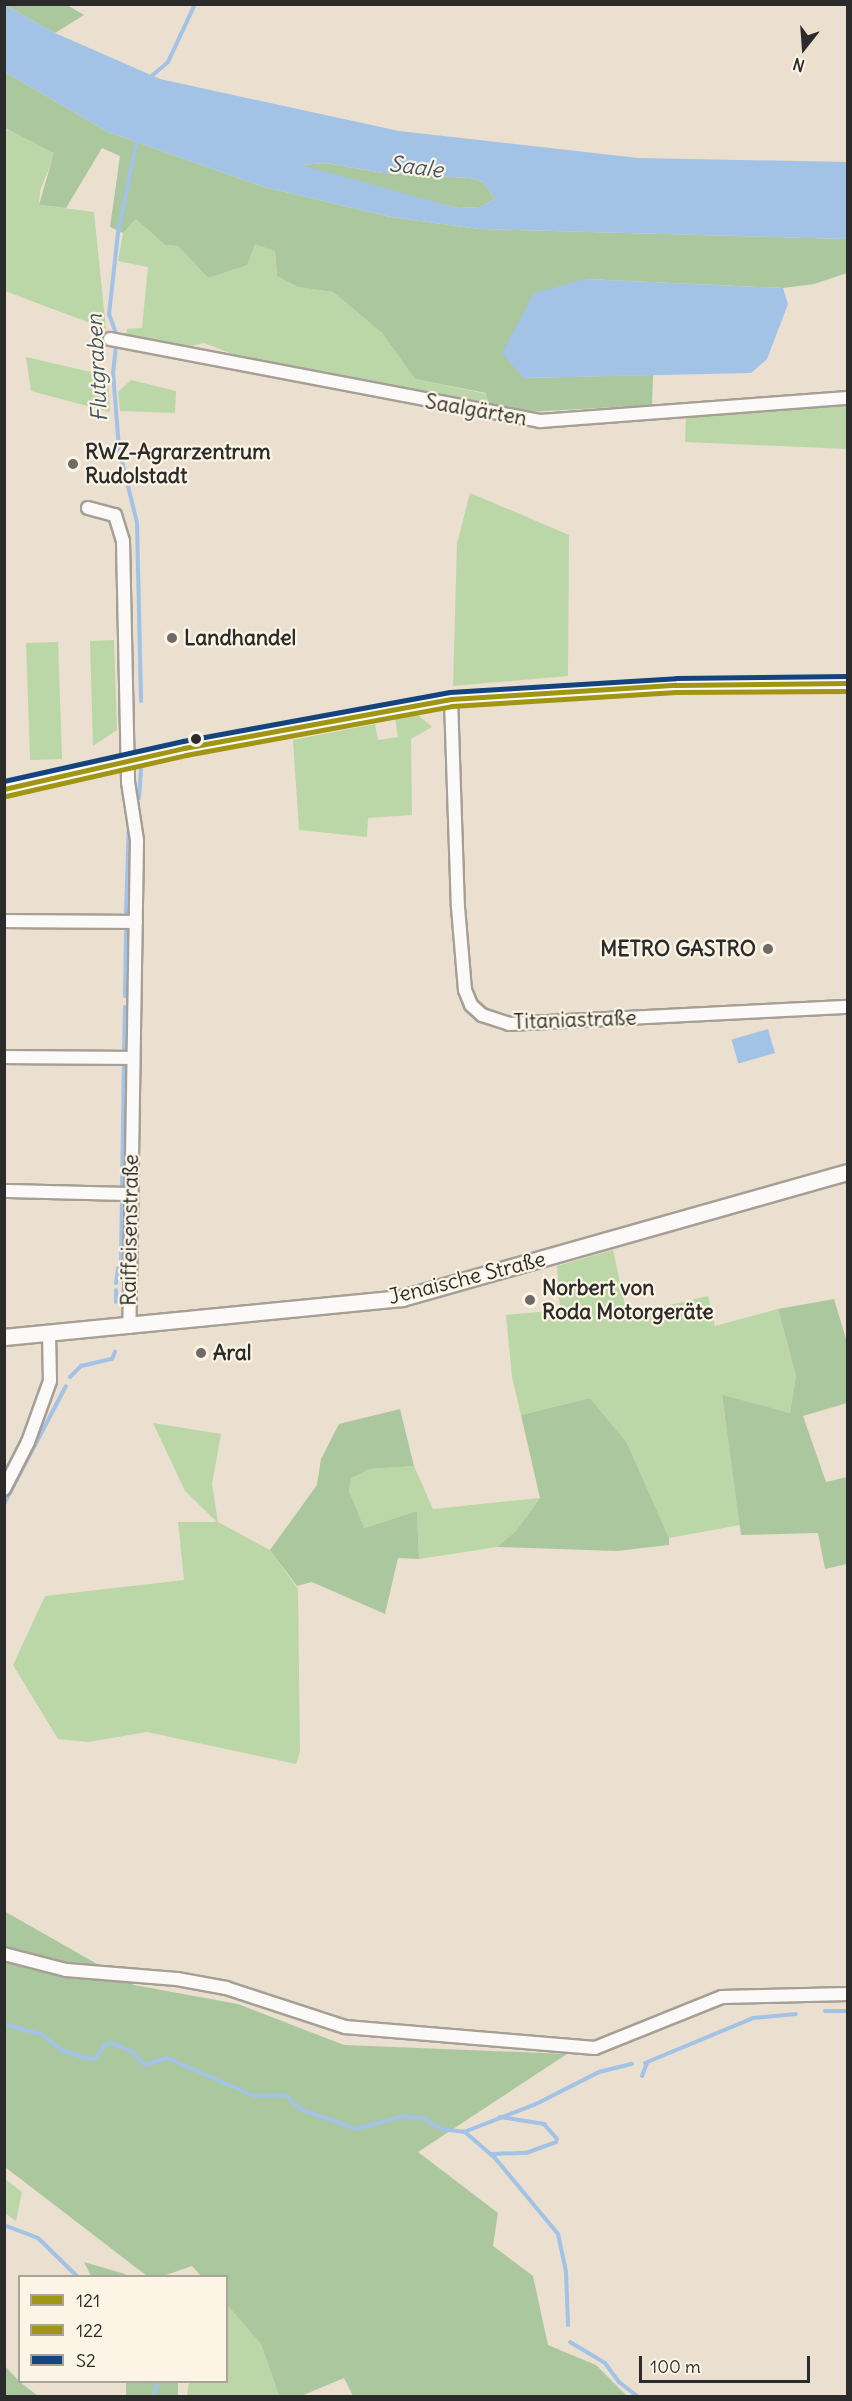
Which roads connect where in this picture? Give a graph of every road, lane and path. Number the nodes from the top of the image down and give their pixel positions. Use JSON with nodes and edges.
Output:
{"nodes":[{"id":1,"x":116,"y":340,"type":"dead end"},
{"id":2,"x":848,"y":398,"type":"edge"},
{"id":3,"x":88,"y":508,"type":"dead end"},
{"id":4,"x":848,"y":683,"type":"edge"},
{"id":5,"x":450,"y":699,"type":"junction"},
{"id":6,"x":127,"y":760,"type":"junction"},
{"id":7,"x":4,"y":789,"type":"edge"},
{"id":8,"x":4,"y":921,"type":"edge"},
{"id":9,"x":136,"y":922,"type":"junction"},
{"id":10,"x":848,"y":1007,"type":"edge"},
{"id":11,"x":4,"y":1057,"type":"edge"},
{"id":12,"x":133,"y":1058,"type":"junction"},
{"id":13,"x":848,"y":1173,"type":"edge"},
{"id":14,"x":4,"y":1191,"type":"edge"},
{"id":15,"x":131,"y":1194,"type":"junction"},
{"id":16,"x":129,"y":1327,"type":"junction"},
{"id":17,"x":49,"y":1335,"type":"junction"},
{"id":18,"x":4,"y":1338,"type":"edge"},
{"id":19,"x":4,"y":1489,"type":"edge"},
{"id":20,"x":4,"y":1954,"type":"edge"},
{"id":21,"x":848,"y":1994,"type":"edge"}],
"edges":[{"from":1,"to":2,"type":"street","name":"Saalgärten"},
{"from":3,"to":6,"type":"street","name":"Raiffeisenstraße"},
{"from":4,"to":5,"type":"street"},
{"from":5,"to":6,"type":"street"},
{"from":5,"to":10,"type":"street","name":"Titaniastraße"},
{"from":6,"to":7,"type":"street"},
{"from":6,"to":9,"type":"street","name":"Raiffeisenstraße"},
{"from":8,"to":9,"type":"street"},
{"from":9,"to":12,"type":"street","name":"Raiffeisenstraße"},
{"from":11,"to":12,"type":"street"},
{"from":12,"to":15,"type":"street","name":"Raiffeisenstraße"},
{"from":13,"to":16,"type":"main road","name":"Jenaische Straße"},
{"from":14,"to":15,"type":"street"},
{"from":15,"to":16,"type":"street","name":"Raiffeisenstraße"},
{"from":16,"to":17,"type":"main road","name":"Jenaische Straße"},
{"from":17,"to":18,"type":"main road","name":"Jenaische Straße"},
{"from":17,"to":19,"type":"street"},
{"from":20,"to":21,"type":"street"}]}
